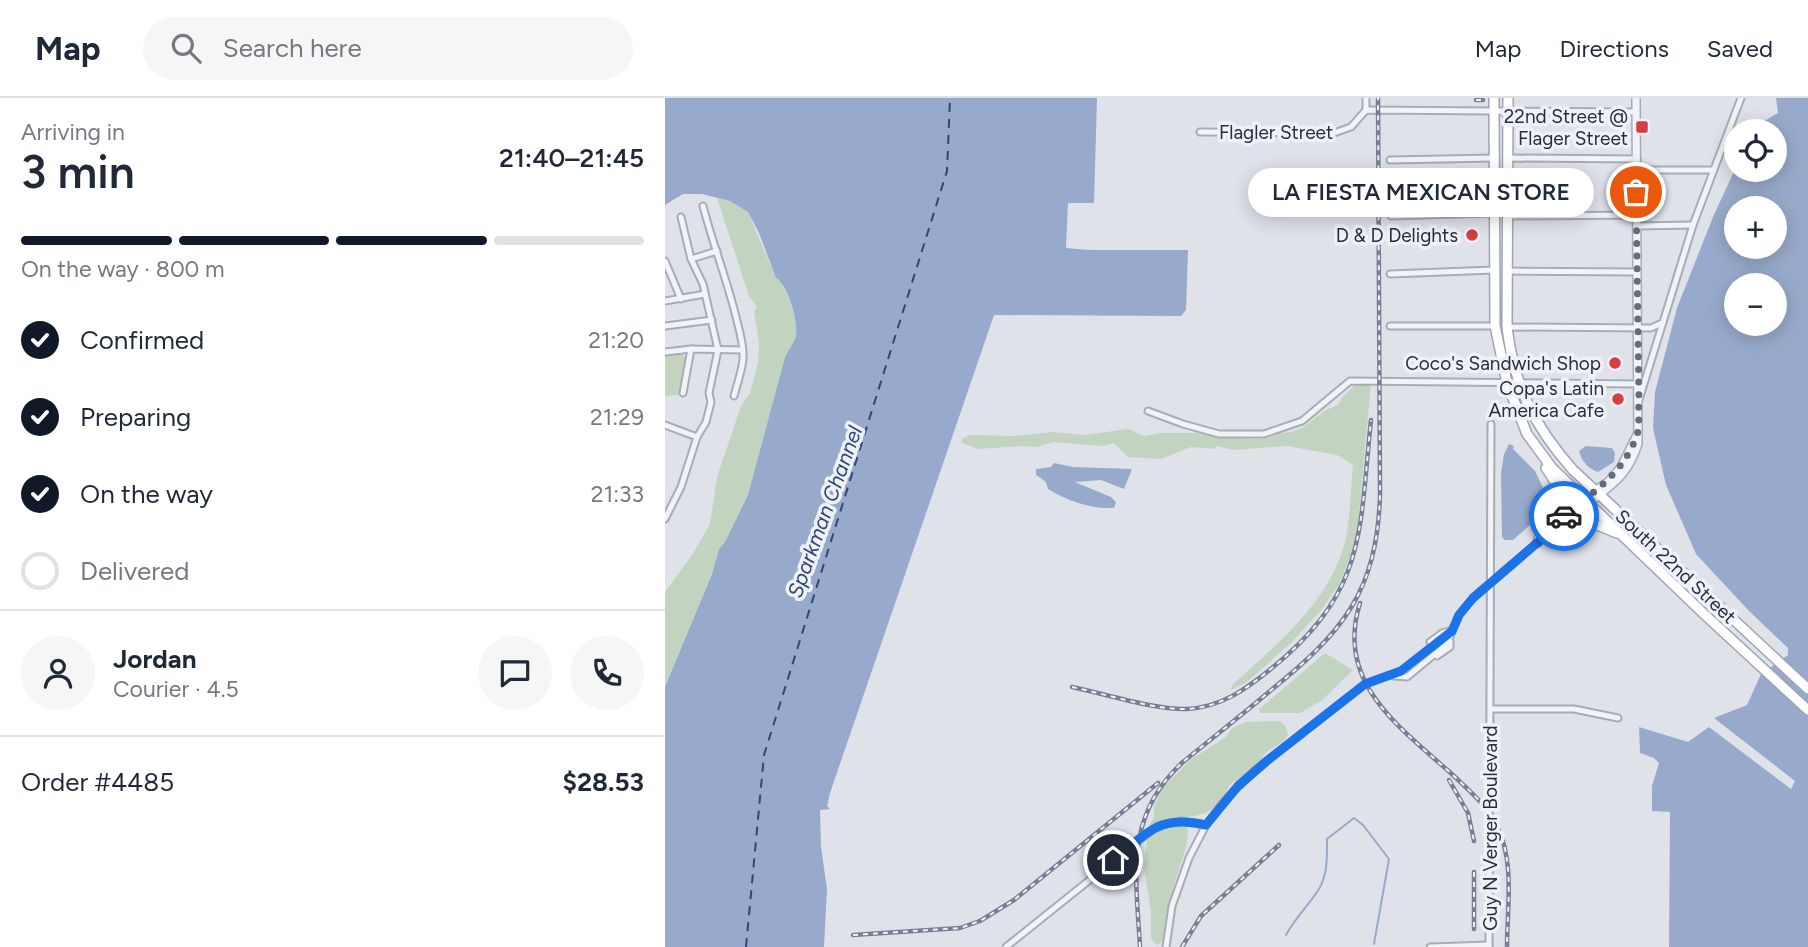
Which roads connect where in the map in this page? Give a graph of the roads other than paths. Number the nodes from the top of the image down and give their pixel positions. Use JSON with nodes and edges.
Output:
{"nodes":[{"id":1,"x":1366,"y":98,"type":"edge"},
{"id":2,"x":1494,"y":98,"type":"edge"},
{"id":3,"x":1508,"y":98,"type":"edge"},
{"id":4,"x":1636,"y":98,"type":"edge"},
{"id":5,"x":1741,"y":98,"type":"edge"},
{"id":6,"x":1366,"y":110,"type":"junction"},
{"id":7,"x":1494,"y":111,"type":"junction"},
{"id":8,"x":1508,"y":111,"type":"junction"},
{"id":9,"x":1636,"y":112,"type":"junction"},
{"id":10,"x":1200,"y":132,"type":"dead end"},
{"id":11,"x":1494,"y":158,"type":"junction"},
{"id":12,"x":1508,"y":158,"type":"junction"},
{"id":13,"x":1637,"y":159,"type":"junction"},
{"id":14,"x":1390,"y":160,"type":"dead end"},
{"id":15,"x":1636,"y":170,"type":"junction"},
{"id":16,"x":1713,"y":170,"type":"junction"},
{"id":17,"x":703,"y":206,"type":"dead end"},
{"id":18,"x":1495,"y":213,"type":"junction"},
{"id":19,"x":1637,"y":215,"type":"junction"},
{"id":20,"x":1391,"y":216,"type":"dead end"},
{"id":21,"x":1508,"y":216,"type":"junction"},
{"id":22,"x":681,"y":217,"type":"dead end"},
{"id":23,"x":1693,"y":225,"type":"junction"},
{"id":24,"x":1637,"y":226,"type":"junction"},
{"id":25,"x":717,"y":251,"type":"junction"},
{"id":26,"x":691,"y":259,"type":"junction"},
{"id":27,"x":665,"y":261,"type":"edge"},
{"id":28,"x":1494,"y":270,"type":"junction"},
{"id":29,"x":1507,"y":271,"type":"junction"},
{"id":30,"x":1636,"y":272,"type":"junction"},
{"id":31,"x":1389,"y":274,"type":"dead end"},
{"id":32,"x":705,"y":294,"type":"junction"},
{"id":33,"x":681,"y":299,"type":"junction"},
{"id":34,"x":665,"y":301,"type":"edge"},
{"id":35,"x":712,"y":320,"type":"junction"},
{"id":36,"x":1662,"y":323,"type":"junction"},
{"id":37,"x":665,"y":326,"type":"edge"},
{"id":38,"x":1390,"y":326,"type":"dead end"},
{"id":39,"x":1495,"y":326,"type":"junction"},
{"id":40,"x":1507,"y":327,"type":"junction"},
{"id":41,"x":1637,"y":327,"type":"junction"},
{"id":42,"x":691,"y":349,"type":"junction"},
{"id":43,"x":718,"y":350,"type":"junction"},
{"id":44,"x":742,"y":350,"type":"junction"},
{"id":45,"x":665,"y":352,"type":"edge"},
{"id":46,"x":1507,"y":383,"type":"junction"},
{"id":47,"x":1520,"y":384,"type":"junction"},
{"id":48,"x":1638,"y":384,"type":"junction"},
{"id":49,"x":683,"y":393,"type":"dead end"},
{"id":50,"x":734,"y":396,"type":"dead end"},
{"id":51,"x":1512,"y":400,"type":"junction"},
{"id":52,"x":1639,"y":401,"type":"junction"},
{"id":53,"x":1148,"y":411,"type":"dead end"},
{"id":54,"x":1491,"y":424,"type":"dead end"},
{"id":55,"x":665,"y":425,"type":"edge"},
{"id":56,"x":697,"y":437,"type":"junction"},
{"id":57,"x":1597,"y":493,"type":"junction"},
{"id":58,"x":1587,"y":500,"type":"junction"},
{"id":59,"x":665,"y":519,"type":"edge"},
{"id":60,"x":1562,"y":526,"type":"junction"},
{"id":61,"x":1621,"y":535,"type":"junction"},
{"id":62,"x":1541,"y":539,"type":"junction"},
{"id":63,"x":1491,"y":582,"type":"junction"},
{"id":64,"x":1452,"y":631,"type":"junction"},
{"id":65,"x":1391,"y":676,"type":"junction"},
{"id":66,"x":1808,"y":689,"type":"edge"},
{"id":67,"x":1491,"y":709,"type":"junction"},
{"id":68,"x":1808,"y":710,"type":"edge"},
{"id":69,"x":1619,"y":718,"type":"dead end"},
{"id":70,"x":1206,"y":825,"type":"junction"},
{"id":71,"x":1489,"y":946,"type":"edge"},
{"id":72,"x":1006,"y":947,"type":"edge"},
{"id":73,"x":1166,"y":947,"type":"edge"},
{"id":74,"x":1430,"y":947,"type":"edge"}],
"edges":[{"from":1,"to":6,"type":"street"},
{"from":2,"to":7,"type":"main road"},
{"from":3,"to":8,"type":"main road"},
{"from":4,"to":9,"type":"street","name":"South 22nd Street"},
{"from":5,"to":16,"type":"street"},
{"from":6,"to":7,"type":"street"},
{"from":6,"to":10,"type":"street","name":"Flagler Street"},
{"from":7,"to":8,"type":"street"},
{"from":7,"to":11,"type":"main road"},
{"from":8,"to":9,"type":"street"},
{"from":8,"to":12,"type":"main road"},
{"from":9,"to":13,"type":"street","name":"South 22nd Street"},
{"from":11,"to":14,"type":"street"},
{"from":11,"to":18,"type":"main road"},
{"from":12,"to":13,"type":"street"},
{"from":12,"to":21,"type":"main road"},
{"from":13,"to":15,"type":"street","name":"South 22nd Street"},
{"from":15,"to":16,"type":"street"},
{"from":15,"to":19,"type":"street","name":"South 22nd Street"},
{"from":16,"to":23,"type":"street"},
{"from":17,"to":25,"type":"street"},
{"from":18,"to":20,"type":"street"},
{"from":18,"to":28,"type":"main road"},
{"from":19,"to":21,"type":"street"},
{"from":19,"to":24,"type":"street","name":"South 22nd Street"},
{"from":21,"to":29,"type":"main road"},
{"from":22,"to":26,"type":"street"},
{"from":23,"to":24,"type":"street"},
{"from":23,"to":36,"type":"street"},
{"from":24,"to":30,"type":"street","name":"South 22nd Street"},
{"from":25,"to":26,"type":"street"},
{"from":25,"to":44,"type":"street"},
{"from":26,"to":32,"type":"street"},
{"from":27,"to":33,"type":"street"},
{"from":28,"to":31,"type":"street"},
{"from":28,"to":39,"type":"main road"},
{"from":29,"to":30,"type":"street"},
{"from":29,"to":40,"type":"main road"},
{"from":30,"to":41,"type":"street","name":"South 22nd Street"},
{"from":32,"to":33,"type":"street"},
{"from":32,"to":35,"type":"street"},
{"from":33,"to":34,"type":"street"},
{"from":35,"to":37,"type":"street"},
{"from":35,"to":43,"type":"street"},
{"from":36,"to":41,"type":"street"},
{"from":36,"to":52,"type":"street"},
{"from":38,"to":39,"type":"street"},
{"from":39,"to":46,"type":"main road"},
{"from":40,"to":41,"type":"street"},
{"from":40,"to":47,"type":"main road"},
{"from":41,"to":48,"type":"street","name":"South 22nd Street"},
{"from":42,"to":43,"type":"street"},
{"from":42,"to":45,"type":"street"},
{"from":42,"to":49,"type":"street"},
{"from":43,"to":44,"type":"street"},
{"from":43,"to":56,"type":"street"},
{"from":44,"to":50,"type":"street"},
{"from":46,"to":47,"type":"street"},
{"from":46,"to":51,"type":"main road"},
{"from":46,"to":53,"type":"street"},
{"from":47,"to":48,"type":"street"},
{"from":47,"to":57,"type":"main road"},
{"from":48,"to":52,"type":"street","name":"South 22nd Street"},
{"from":51,"to":58,"type":"main road","name":"South 22nd Street"},
{"from":51,"to":62,"type":"main road"},
{"from":52,"to":57,"type":"street","name":"South 22nd Street"},
{"from":54,"to":63,"type":"street","name":"Guy N Verger Boulevard"},
{"from":55,"to":56,"type":"street"},
{"from":56,"to":59,"type":"street"},
{"from":57,"to":58,"type":"street"},
{"from":57,"to":66,"type":"main road","name":"South 22nd Street"},
{"from":58,"to":60,"type":"street"},
{"from":58,"to":61,"type":"main road","name":"South 22nd Street"},
{"from":58,"to":62,"type":"street"},
{"from":60,"to":61,"type":"main road"},
{"from":60,"to":62,"type":"street"},
{"from":61,"to":68,"type":"main road","name":"South 22nd Street"},
{"from":62,"to":63,"type":"street"},
{"from":63,"to":64,"type":"street"},
{"from":63,"to":67,"type":"street","name":"Guy N Verger Boulevard"},
{"from":64,"to":65,"type":"street"},
{"from":64,"to":65,"type":"street"},
{"from":65,"to":70,"type":"street"},
{"from":67,"to":69,"type":"street"},
{"from":67,"to":71,"type":"street","name":"Guy N Verger Boulevard"},
{"from":70,"to":72,"type":"street"},
{"from":70,"to":73,"type":"street"},
{"from":71,"to":74,"type":"street"}]}
